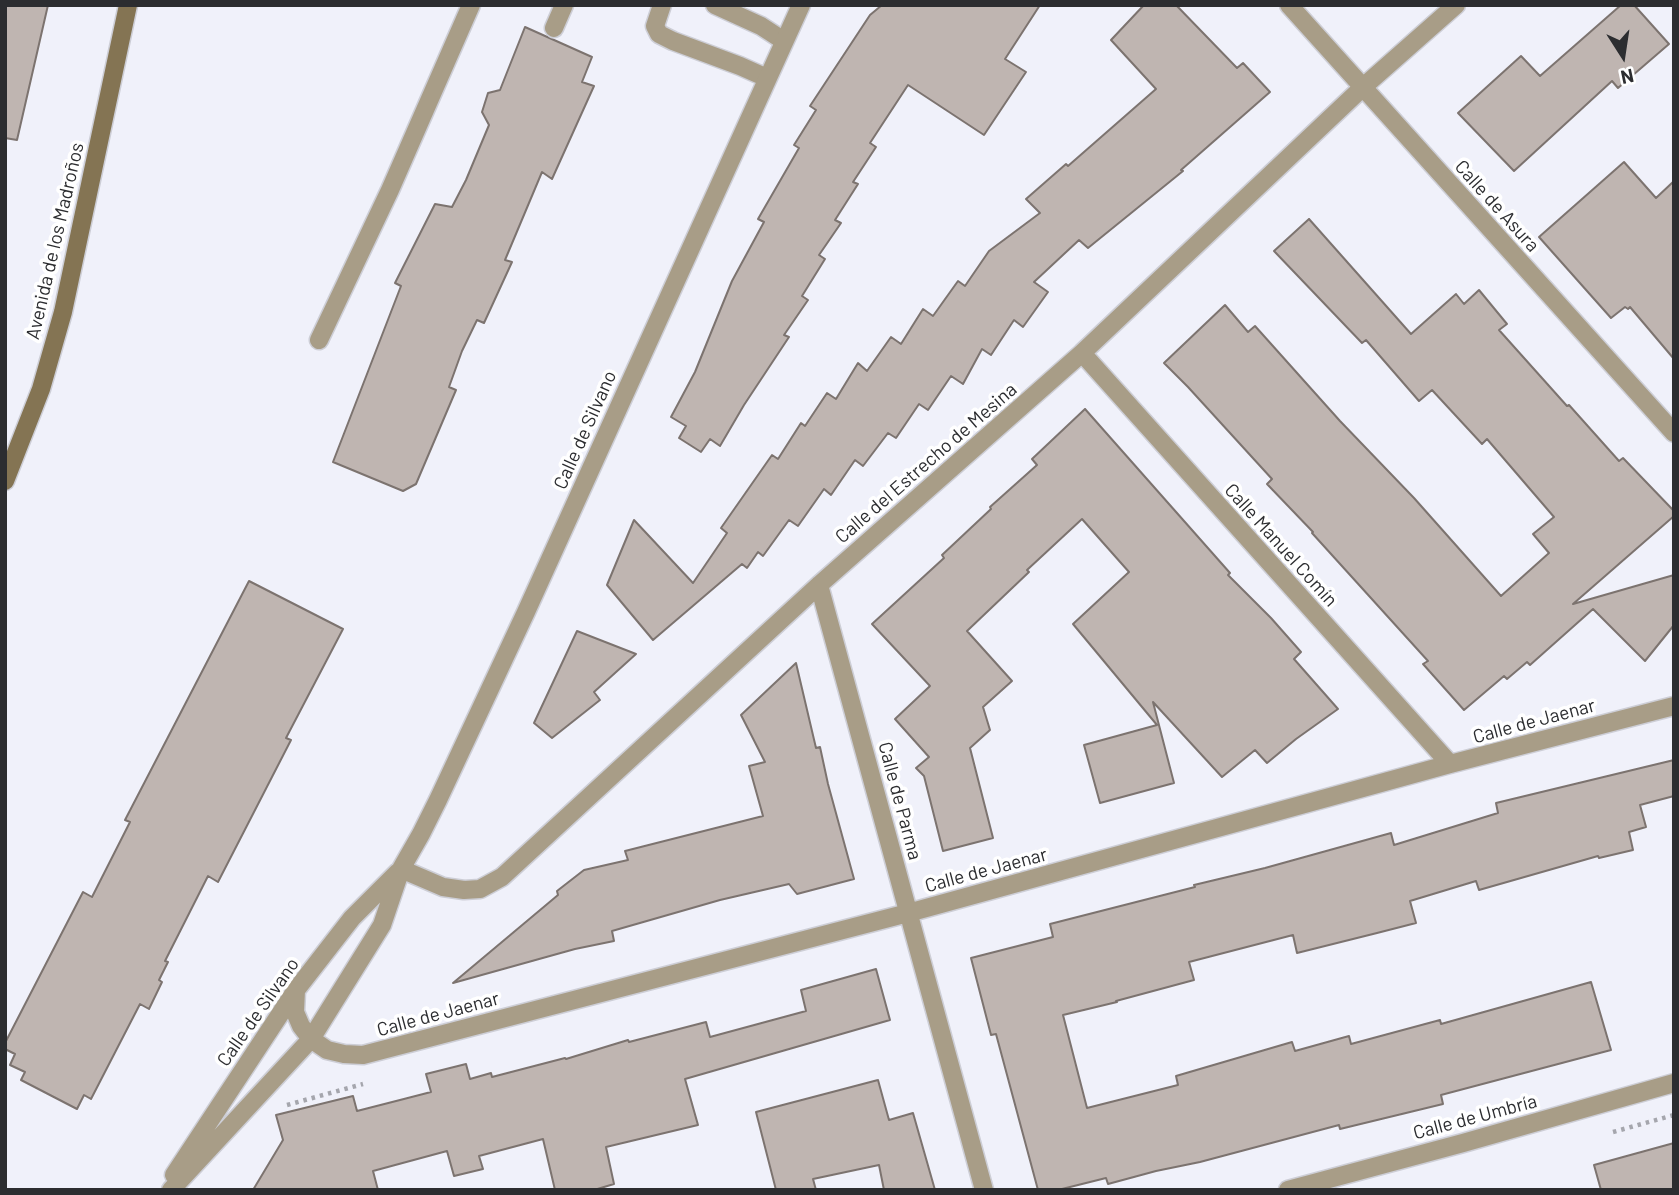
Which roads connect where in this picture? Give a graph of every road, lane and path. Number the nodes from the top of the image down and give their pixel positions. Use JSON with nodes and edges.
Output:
{"nodes":[{"id":1,"x":128,"y":5,"type":"edge"},
{"id":2,"x":471,"y":5,"type":"edge"},
{"id":3,"x":564,"y":5,"type":"edge"},
{"id":4,"x":662,"y":5,"type":"edge"},
{"id":5,"x":715,"y":5,"type":"edge"},
{"id":6,"x":800,"y":5,"type":"edge"},
{"id":7,"x":1289,"y":5,"type":"edge"},
{"id":8,"x":1456,"y":5,"type":"edge"},
{"id":9,"x":554,"y":28,"type":"dead end"},
{"id":10,"x":784,"y":41,"type":"junction"},
{"id":11,"x":767,"y":78,"type":"junction"},
{"id":12,"x":1362,"y":88,"type":"junction"},
{"id":13,"x":319,"y":340,"type":"dead end"},
{"id":14,"x":1082,"y":353,"type":"junction"},
{"id":15,"x":1674,"y":433,"type":"edge"},
{"id":16,"x":5,"y":481,"type":"edge"},
{"id":17,"x":819,"y":585,"type":"junction"},
{"id":18,"x":1674,"y":706,"type":"edge"},
{"id":19,"x":1450,"y":764,"type":"junction"},
{"id":20,"x":401,"y":869,"type":"junction"},
{"id":21,"x":908,"y":914,"type":"junction"},
{"id":22,"x":296,"y":990,"type":"junction"},
{"id":23,"x":311,"y":1039,"type":"junction"},
{"id":24,"x":370,"y":1082,"type":"dead end"},
{"id":25,"x":1674,"y":1083,"type":"edge"},
{"id":26,"x":277,"y":1108,"type":"dead end"},
{"id":27,"x":164,"y":1190,"type":"edge"},
{"id":28,"x":171,"y":1190,"type":"edge"},
{"id":29,"x":984,"y":1190,"type":"edge"},
{"id":30,"x":1288,"y":1190,"type":"edge"}],
"edges":[{"from":1,"to":16,"type":"street","name":"Avenida de los Madroños"},
{"from":2,"to":13,"type":"street"},
{"from":3,"to":9,"type":"street"},
{"from":4,"to":11,"type":"street"},
{"from":5,"to":10,"type":"street"},
{"from":6,"to":10,"type":"street","name":"Calle de Silvano"},
{"from":7,"to":12,"type":"street","name":"Calle de Asura"},
{"from":8,"to":12,"type":"street","name":"Calle del Estrecho de Mesina"},
{"from":10,"to":11,"type":"street","name":"Calle de Silvano"},
{"from":11,"to":20,"type":"street","name":"Calle de Silvano"},
{"from":12,"to":14,"type":"street","name":"Calle del Estrecho de Mesina"},
{"from":12,"to":15,"type":"street","name":"Calle de Asura"},
{"from":14,"to":17,"type":"street","name":"Calle del Estrecho de Mesina"},
{"from":14,"to":19,"type":"street","name":"Calle Manuel Comín"},
{"from":17,"to":20,"type":"street","name":"Calle del Estrecho de Mesina"},
{"from":17,"to":21,"type":"street","name":"Calle de Parma"},
{"from":18,"to":19,"type":"street","name":"Calle de Jaenar"},
{"from":19,"to":21,"type":"street","name":"Calle de Jaenar"},
{"from":20,"to":22,"type":"street","name":"Calle de Silvano"},
{"from":20,"to":23,"type":"street","name":"Calle de Silvano"},
{"from":21,"to":23,"type":"street","name":"Calle de Jaenar"},
{"from":21,"to":29,"type":"street","name":"Calle de Parma"},
{"from":22,"to":23,"type":"street"},
{"from":22,"to":27,"type":"street","name":"Calle de Silvano"},
{"from":23,"to":28,"type":"street","name":"Calle de Silvano"},
{"from":24,"to":26,"type":"path"},
{"from":25,"to":30,"type":"street","name":"Calle de Umbría"}]}
